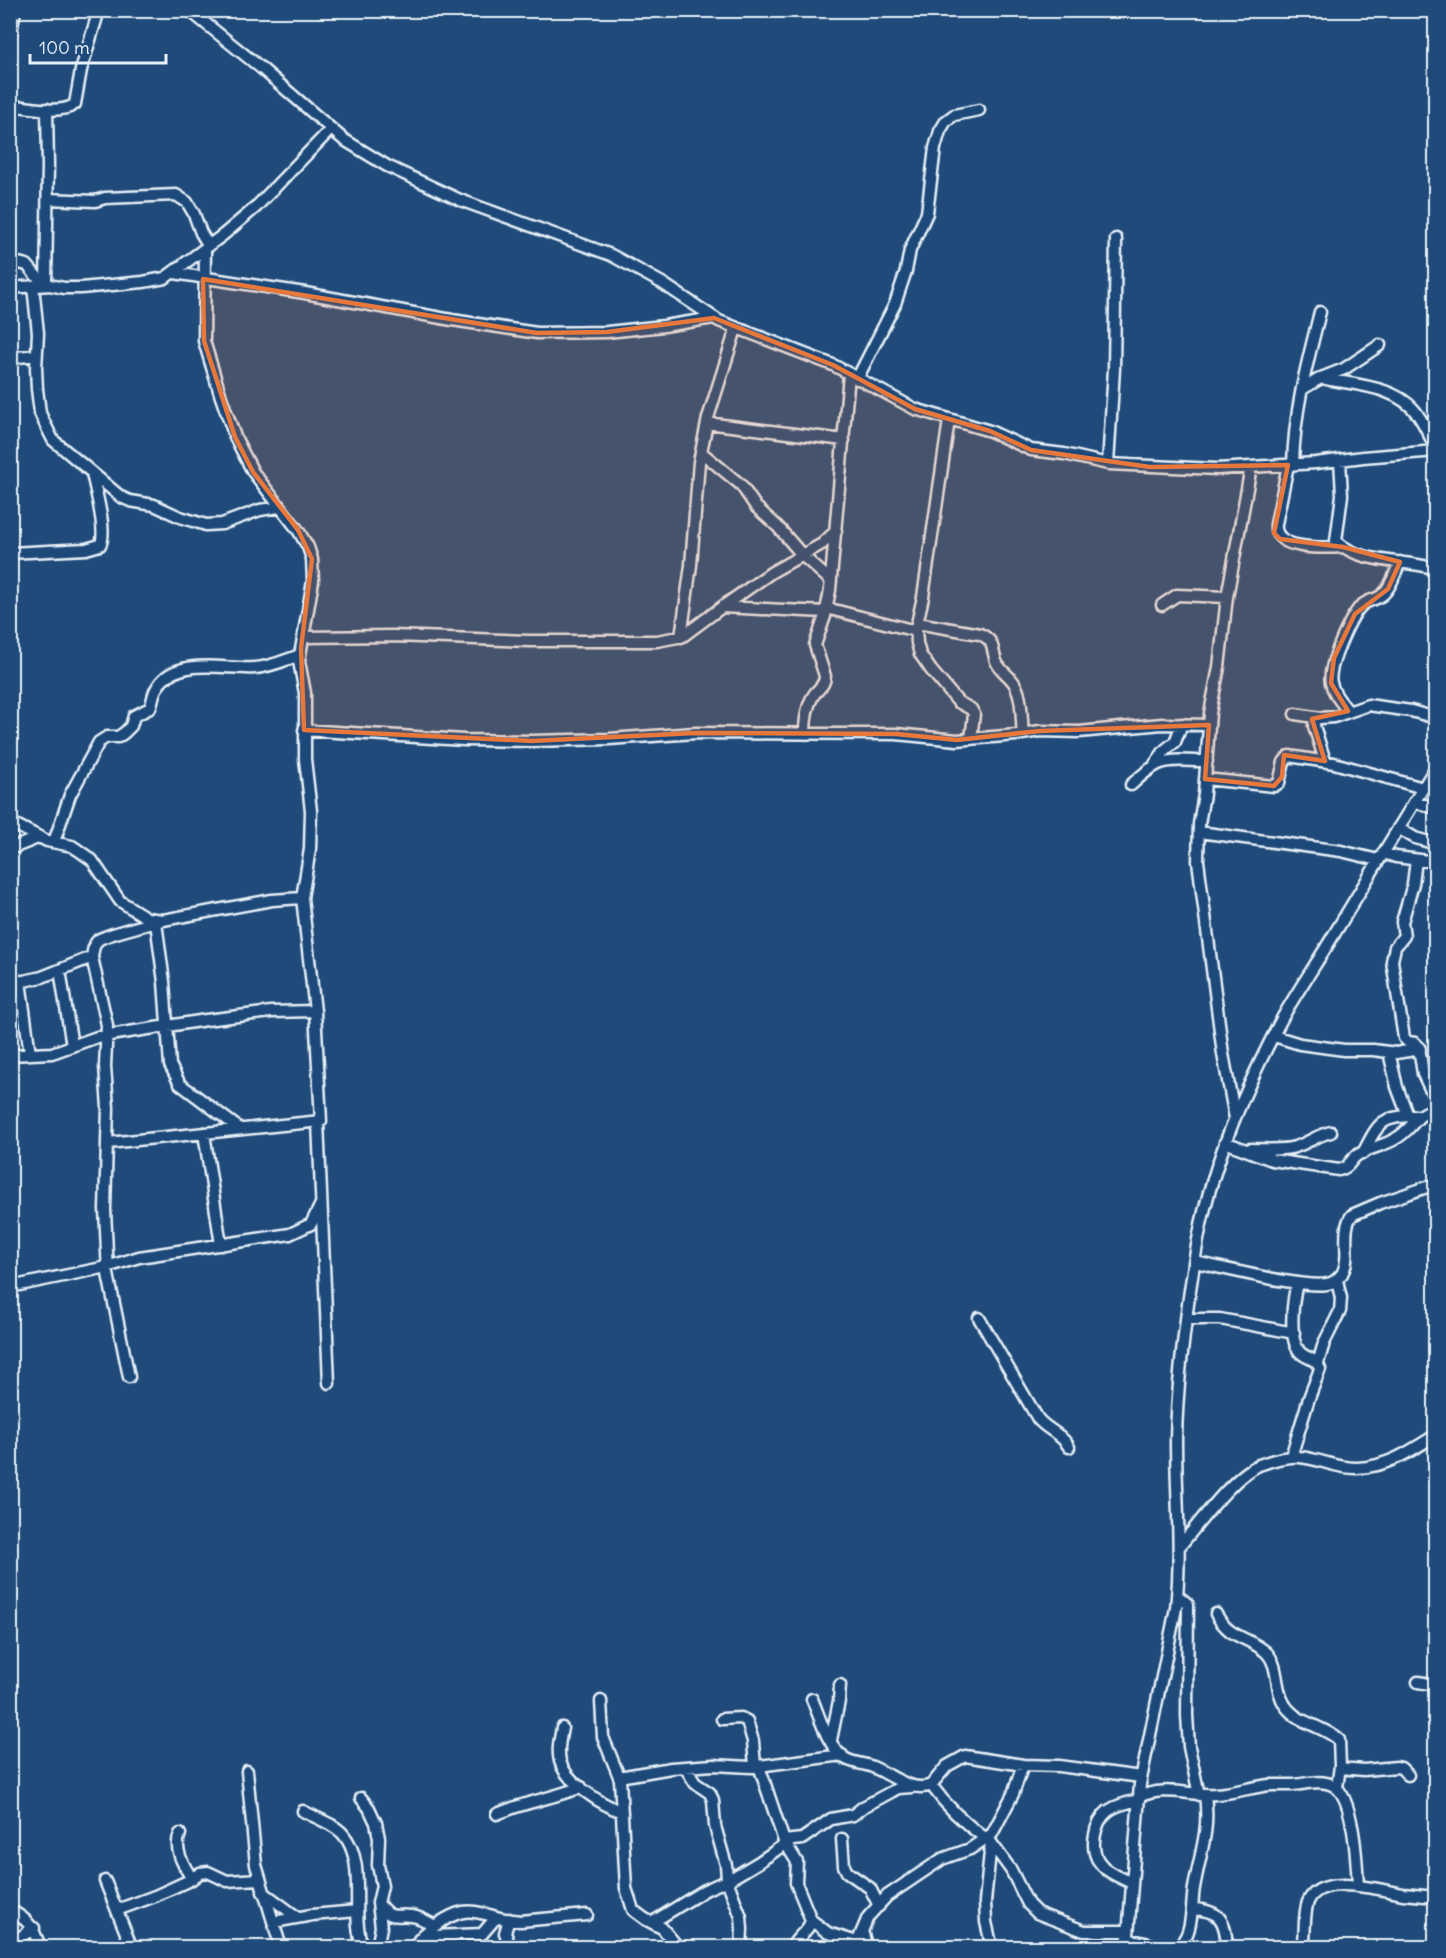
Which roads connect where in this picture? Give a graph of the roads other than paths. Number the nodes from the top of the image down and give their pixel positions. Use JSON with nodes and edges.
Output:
{"nodes":[{"id":1,"x":15,"y":10,"type":"edge"},
{"id":2,"x":99,"y":10,"type":"edge"},
{"id":3,"x":189,"y":10,"type":"edge"},
{"id":4,"x":10,"y":38,"type":"edge"},
{"id":5,"x":10,"y":105,"type":"edge"},
{"id":6,"x":47,"y":109,"type":"junction"},
{"id":7,"x":979,"y":110,"type":"dead end"},
{"id":8,"x":331,"y":129,"type":"junction"},
{"id":9,"x":48,"y":199,"type":"junction"},
{"id":10,"x":1116,"y":239,"type":"dead end"},
{"id":11,"x":207,"y":248,"type":"junction"},
{"id":12,"x":10,"y":261,"type":"edge"},
{"id":13,"x":174,"y":273,"type":"junction"},
{"id":14,"x":203,"y":279,"type":"junction"},
{"id":15,"x":41,"y":286,"type":"junction"},
{"id":16,"x":10,"y":288,"type":"edge"},
{"id":17,"x":1320,"y":312,"type":"dead end"},
{"id":18,"x":714,"y":318,"type":"junction"},
{"id":19,"x":736,"y":329,"type":"junction"},
{"id":20,"x":1380,"y":345,"type":"dead end"},
{"id":21,"x":36,"y":355,"type":"junction"},
{"id":22,"x":10,"y":358,"type":"edge"},
{"id":23,"x":853,"y":377,"type":"junction"},
{"id":24,"x":1321,"y":378,"type":"junction"},
{"id":25,"x":1302,"y":389,"type":"junction"},
{"id":26,"x":949,"y":420,"type":"junction"},
{"id":27,"x":707,"y":423,"type":"junction"},
{"id":28,"x":844,"y":440,"type":"junction"},
{"id":29,"x":1436,"y":449,"type":"edge"},
{"id":30,"x":701,"y":452,"type":"junction"},
{"id":31,"x":1340,"y":460,"type":"junction"},
{"id":32,"x":1108,"y":464,"type":"junction"},
{"id":33,"x":1291,"y":465,"type":"junction"},
{"id":34,"x":1251,"y":467,"type":"junction"},
{"id":35,"x":92,"y":473,"type":"junction"},
{"id":36,"x":279,"y":507,"type":"junction"},
{"id":37,"x":837,"y":531,"type":"junction"},
{"id":38,"x":1343,"y":547,"type":"junction"},
{"id":39,"x":10,"y":553,"type":"edge"},
{"id":40,"x":803,"y":556,"type":"junction"},
{"id":41,"x":1400,"y":562,"type":"junction"},
{"id":42,"x":1436,"y":569,"type":"edge"},
{"id":43,"x":831,"y":581,"type":"junction"},
{"id":44,"x":1227,"y":597,"type":"junction"},
{"id":45,"x":1162,"y":605,"type":"dead end"},
{"id":46,"x":722,"y":606,"type":"junction"},
{"id":47,"x":826,"y":610,"type":"junction"},
{"id":48,"x":916,"y":627,"type":"junction"},
{"id":49,"x":681,"y":636,"type":"junction"},
{"id":50,"x":304,"y":637,"type":"junction"},
{"id":51,"x":300,"y":655,"type":"junction"},
{"id":52,"x":1348,"y":711,"type":"junction"},
{"id":53,"x":1295,"y":714,"type":"dead end"},
{"id":54,"x":1315,"y":717,"type":"junction"},
{"id":55,"x":1436,"y":718,"type":"edge"},
{"id":56,"x":1182,"y":724,"type":"junction"},
{"id":57,"x":1209,"y":725,"type":"junction"},
{"id":58,"x":304,"y":730,"type":"junction"},
{"id":59,"x":805,"y":734,"type":"junction"},
{"id":60,"x":1023,"y":734,"type":"junction"},
{"id":61,"x":971,"y":739,"type":"junction"},
{"id":62,"x":1207,"y":761,"type":"junction"},
{"id":63,"x":1324,"y":761,"type":"junction"},
{"id":64,"x":1155,"y":764,"type":"junction"},
{"id":65,"x":1436,"y":767,"type":"edge"},
{"id":66,"x":1205,"y":779,"type":"junction"},
{"id":67,"x":1131,"y":785,"type":"dead end"},
{"id":68,"x":1423,"y":788,"type":"junction"},
{"id":69,"x":1414,"y":802,"type":"junction"},
{"id":70,"x":1436,"y":808,"type":"edge"},
{"id":71,"x":10,"y":822,"type":"edge"},
{"id":72,"x":1398,"y":828,"type":"junction"},
{"id":73,"x":1199,"y":832,"type":"junction"},
{"id":74,"x":40,"y":837,"type":"junction"},
{"id":75,"x":54,"y":842,"type":"junction"},
{"id":76,"x":1433,"y":843,"type":"dead end"},
{"id":77,"x":10,"y":849,"type":"edge"},
{"id":78,"x":1380,"y":857,"type":"junction"},
{"id":79,"x":1416,"y":860,"type":"junction"},
{"id":80,"x":1436,"y":862,"type":"edge"},
{"id":81,"x":302,"y":898,"type":"junction"},
{"id":82,"x":159,"y":921,"type":"junction"},
{"id":83,"x":92,"y":957,"type":"junction"},
{"id":84,"x":60,"y":970,"type":"junction"},
{"id":85,"x":15,"y":983,"type":"edge"},
{"id":86,"x":10,"y":990,"type":"edge"},
{"id":87,"x":22,"y":995,"type":"junction"},
{"id":88,"x":315,"y":1011,"type":"junction"},
{"id":89,"x":167,"y":1028,"type":"junction"},
{"id":90,"x":107,"y":1036,"type":"junction"},
{"id":91,"x":1274,"y":1036,"type":"junction"},
{"id":92,"x":72,"y":1046,"type":"junction"},
{"id":93,"x":1419,"y":1049,"type":"junction"},
{"id":94,"x":1389,"y":1053,"type":"junction"},
{"id":95,"x":30,"y":1054,"type":"junction"},
{"id":96,"x":10,"y":1055,"type":"edge"},
{"id":97,"x":1434,"y":1108,"type":"edge"},
{"id":98,"x":1412,"y":1116,"type":"junction"},
{"id":99,"x":1235,"y":1118,"type":"junction"},
{"id":100,"x":318,"y":1121,"type":"junction"},
{"id":101,"x":240,"y":1129,"type":"junction"},
{"id":102,"x":1332,"y":1132,"type":"dead end"},
{"id":103,"x":204,"y":1133,"type":"junction"},
{"id":104,"x":1225,"y":1142,"type":"junction"},
{"id":105,"x":108,"y":1143,"type":"junction"},
{"id":106,"x":1244,"y":1150,"type":"junction"},
{"id":107,"x":1363,"y":1153,"type":"junction"},
{"id":108,"x":1436,"y":1184,"type":"edge"},
{"id":109,"x":321,"y":1204,"type":"junction"},
{"id":110,"x":221,"y":1245,"type":"junction"},
{"id":111,"x":1194,"y":1262,"type":"junction"},
{"id":112,"x":107,"y":1267,"type":"junction"},
{"id":113,"x":1337,"y":1280,"type":"junction"},
{"id":114,"x":1297,"y":1283,"type":"junction"},
{"id":115,"x":10,"y":1287,"type":"edge"},
{"id":116,"x":979,"y":1318,"type":"dead end"},
{"id":117,"x":1186,"y":1319,"type":"junction"},
{"id":118,"x":1294,"y":1333,"type":"junction"},
{"id":119,"x":1318,"y":1363,"type":"junction"},
{"id":120,"x":129,"y":1377,"type":"dead end"},
{"id":121,"x":329,"y":1383,"type":"dead end"},
{"id":122,"x":1436,"y":1435,"type":"edge"},
{"id":123,"x":1069,"y":1447,"type":"dead end"},
{"id":124,"x":1292,"y":1458,"type":"junction"},
{"id":125,"x":1179,"y":1546,"type":"junction"},
{"id":126,"x":1177,"y":1595,"type":"junction"},
{"id":127,"x":1216,"y":1614,"type":"dead end"},
{"id":128,"x":1418,"y":1682,"type":"dead end"},
{"id":129,"x":840,"y":1685,"type":"dead end"},
{"id":130,"x":1436,"y":1685,"type":"edge"},
{"id":131,"x":812,"y":1699,"type":"dead end"},
{"id":132,"x":601,"y":1701,"type":"dead end"},
{"id":133,"x":722,"y":1719,"type":"dead end"},
{"id":134,"x":562,"y":1728,"type":"dead end"},
{"id":135,"x":831,"y":1740,"type":"junction"},
{"id":136,"x":842,"y":1755,"type":"junction"},
{"id":137,"x":1023,"y":1765,"type":"junction"},
{"id":138,"x":757,"y":1766,"type":"junction"},
{"id":139,"x":685,"y":1767,"type":"junction"},
{"id":140,"x":1340,"y":1768,"type":"junction"},
{"id":141,"x":247,"y":1771,"type":"dead end"},
{"id":142,"x":1408,"y":1775,"type":"dead end"},
{"id":143,"x":619,"y":1777,"type":"junction"},
{"id":144,"x":893,"y":1777,"type":"junction"},
{"id":145,"x":1141,"y":1777,"type":"junction"},
{"id":146,"x":931,"y":1785,"type":"junction"},
{"id":147,"x":581,"y":1787,"type":"junction"},
{"id":148,"x":918,"y":1787,"type":"junction"},
{"id":149,"x":1337,"y":1788,"type":"junction"},
{"id":150,"x":885,"y":1795,"type":"junction"},
{"id":151,"x":1202,"y":1795,"type":"junction"},
{"id":152,"x":361,"y":1798,"type":"dead end"},
{"id":153,"x":1139,"y":1798,"type":"junction"},
{"id":154,"x":303,"y":1811,"type":"dead end"},
{"id":155,"x":622,"y":1812,"type":"junction"},
{"id":156,"x":497,"y":1814,"type":"dead end"},
{"id":157,"x":180,"y":1834,"type":"dead end"},
{"id":158,"x":842,"y":1839,"type":"dead end"},
{"id":159,"x":988,"y":1839,"type":"junction"},
{"id":160,"x":784,"y":1843,"type":"junction"},
{"id":161,"x":192,"y":1879,"type":"junction"},
{"id":162,"x":259,"y":1879,"type":"junction"},
{"id":163,"x":105,"y":1881,"type":"dead end"},
{"id":164,"x":727,"y":1881,"type":"junction"},
{"id":165,"x":1132,"y":1883,"type":"junction"},
{"id":166,"x":1358,"y":1886,"type":"junction"},
{"id":167,"x":262,"y":1892,"type":"junction"},
{"id":168,"x":1436,"y":1897,"type":"edge"},
{"id":169,"x":378,"y":1903,"type":"junction"},
{"id":170,"x":879,"y":1906,"type":"junction"},
{"id":171,"x":1192,"y":1909,"type":"junction"},
{"id":172,"x":117,"y":1910,"type":"junction"},
{"id":173,"x":11,"y":1911,"type":"edge"},
{"id":174,"x":357,"y":1911,"type":"junction"},
{"id":175,"x":586,"y":1915,"type":"dead end"},
{"id":176,"x":297,"y":1917,"type":"junction"},
{"id":177,"x":505,"y":1918,"type":"junction"},
{"id":178,"x":811,"y":1920,"type":"junction"},
{"id":179,"x":274,"y":1922,"type":"junction"},
{"id":180,"x":653,"y":1922,"type":"junction"},
{"id":181,"x":435,"y":1926,"type":"junction"},
{"id":182,"x":34,"y":1928,"type":"junction"},
{"id":183,"x":831,"y":1934,"type":"junction"},
{"id":184,"x":1128,"y":1939,"type":"edge"},
{"id":185,"x":858,"y":1940,"type":"edge"},
{"id":186,"x":10,"y":1944,"type":"edge"},
{"id":187,"x":414,"y":1946,"type":"edge"},
{"id":188,"x":40,"y":1947,"type":"edge"},
{"id":189,"x":132,"y":1947,"type":"edge"},
{"id":190,"x":281,"y":1947,"type":"edge"},
{"id":191,"x":363,"y":1947,"type":"edge"},
{"id":192,"x":377,"y":1947,"type":"edge"},
{"id":193,"x":511,"y":1947,"type":"edge"},
{"id":194,"x":679,"y":1947,"type":"edge"},
{"id":195,"x":741,"y":1947,"type":"edge"},
{"id":196,"x":792,"y":1947,"type":"edge"},
{"id":197,"x":841,"y":1947,"type":"edge"},
{"id":198,"x":880,"y":1947,"type":"edge"},
{"id":199,"x":992,"y":1947,"type":"edge"},
{"id":200,"x":1167,"y":1947,"type":"edge"},
{"id":201,"x":1174,"y":1947,"type":"edge"},
{"id":202,"x":1227,"y":1947,"type":"edge"},
{"id":203,"x":1303,"y":1947,"type":"edge"}],
"edges":[{"from":1,"to":4,"type":"street"},
{"from":2,"to":6,"type":"street"},
{"from":3,"to":8,"type":"street"},
{"from":5,"to":6,"type":"street"},
{"from":6,"to":9,"type":"street"},
{"from":7,"to":23,"type":"street"},
{"from":8,"to":11,"type":"street"},
{"from":8,"to":18,"type":"street"},
{"from":9,"to":11,"type":"street"},
{"from":9,"to":15,"type":"street"},
{"from":10,"to":32,"type":"street"},
{"from":11,"to":13,"type":"street"},
{"from":11,"to":14,"type":"street"},
{"from":12,"to":15,"type":"street"},
{"from":13,"to":14,"type":"street"},
{"from":13,"to":15,"type":"street"},
{"from":14,"to":18,"type":"street"},
{"from":14,"to":36,"type":"street"},
{"from":15,"to":16,"type":"street"},
{"from":15,"to":21,"type":"street"},
{"from":17,"to":25,"type":"street"},
{"from":18,"to":19,"type":"street"},
{"from":19,"to":23,"type":"street"},
{"from":19,"to":27,"type":"street"},
{"from":20,"to":24,"type":"street"},
{"from":21,"to":22,"type":"street"},
{"from":21,"to":35,"type":"street"},
{"from":23,"to":26,"type":"street"},
{"from":23,"to":28,"type":"street"},
{"from":24,"to":25,"type":"street"},
{"from":24,"to":29,"type":"street"},
{"from":25,"to":33,"type":"street"},
{"from":26,"to":32,"type":"street"},
{"from":26,"to":48,"type":"street"},
{"from":27,"to":28,"type":"street"},
{"from":27,"to":30,"type":"street"},
{"from":28,"to":37,"type":"street"},
{"from":29,"to":31,"type":"street"},
{"from":30,"to":40,"type":"street"},
{"from":30,"to":49,"type":"street"},
{"from":31,"to":33,"type":"street"},
{"from":31,"to":38,"type":"street"},
{"from":32,"to":34,"type":"street"},
{"from":33,"to":34,"type":"street"},
{"from":33,"to":38,"type":"street"},
{"from":34,"to":44,"type":"street"},
{"from":35,"to":36,"type":"street"},
{"from":35,"to":39,"type":"street"},
{"from":36,"to":50,"type":"street"},
{"from":37,"to":40,"type":"street"},
{"from":37,"to":43,"type":"street"},
{"from":38,"to":41,"type":"street"},
{"from":40,"to":43,"type":"street"},
{"from":40,"to":46,"type":"street"},
{"from":41,"to":42,"type":"street"},
{"from":41,"to":52,"type":"street"},
{"from":43,"to":47,"type":"street"},
{"from":44,"to":45,"type":"street"},
{"from":44,"to":57,"type":"street"},
{"from":46,"to":47,"type":"street"},
{"from":46,"to":49,"type":"street"},
{"from":47,"to":48,"type":"street"},
{"from":47,"to":59,"type":"street"},
{"from":48,"to":60,"type":"street"},
{"from":48,"to":61,"type":"street"},
{"from":49,"to":50,"type":"street"},
{"from":50,"to":51,"type":"street"},
{"from":51,"to":58,"type":"street"},
{"from":51,"to":75,"type":"street"},
{"from":52,"to":54,"type":"street"},
{"from":52,"to":55,"type":"street"},
{"from":53,"to":54,"type":"street"},
{"from":54,"to":63,"type":"street"},
{"from":56,"to":57,"type":"street"},
{"from":56,"to":60,"type":"street"},
{"from":56,"to":64,"type":"street"},
{"from":57,"to":62,"type":"street"},
{"from":58,"to":59,"type":"street"},
{"from":58,"to":81,"type":"street"},
{"from":59,"to":61,"type":"street"},
{"from":60,"to":61,"type":"street"},
{"from":62,"to":64,"type":"street"},
{"from":62,"to":66,"type":"street"},
{"from":63,"to":66,"type":"street"},
{"from":63,"to":68,"type":"street"},
{"from":64,"to":67,"type":"street"},
{"from":65,"to":68,"type":"street"},
{"from":66,"to":73,"type":"street"},
{"from":68,"to":69,"type":"street"},
{"from":69,"to":70,"type":"street"},
{"from":69,"to":72,"type":"street"},
{"from":71,"to":74,"type":"street"},
{"from":72,"to":76,"type":"street"},
{"from":72,"to":78,"type":"street"},
{"from":73,"to":78,"type":"street"},
{"from":73,"to":99,"type":"street"},
{"from":74,"to":75,"type":"street"},
{"from":74,"to":77,"type":"street"},
{"from":75,"to":82,"type":"street"},
{"from":78,"to":79,"type":"street"},
{"from":78,"to":91,"type":"street"},
{"from":79,"to":80,"type":"street"},
{"from":79,"to":93,"type":"street"},
{"from":81,"to":82,"type":"street"},
{"from":81,"to":88,"type":"street"},
{"from":82,"to":83,"type":"street"},
{"from":82,"to":89,"type":"street"},
{"from":83,"to":84,"type":"street"},
{"from":83,"to":90,"type":"street"},
{"from":84,"to":85,"type":"street"},
{"from":84,"to":92,"type":"street"},
{"from":85,"to":87,"type":"street"},
{"from":86,"to":87,"type":"street"},
{"from":87,"to":95,"type":"street"},
{"from":88,"to":89,"type":"street"},
{"from":88,"to":100,"type":"street"},
{"from":89,"to":90,"type":"street"},
{"from":89,"to":101,"type":"street"},
{"from":90,"to":92,"type":"street"},
{"from":90,"to":105,"type":"street"},
{"from":91,"to":94,"type":"street"},
{"from":91,"to":99,"type":"street"},
{"from":92,"to":95,"type":"street"},
{"from":93,"to":94,"type":"street"},
{"from":93,"to":97,"type":"street"},
{"from":94,"to":98,"type":"street"},
{"from":95,"to":96,"type":"street"},
{"from":97,"to":98,"type":"street"},
{"from":98,"to":107,"type":"street"},
{"from":98,"to":107,"type":"street"},
{"from":99,"to":104,"type":"street"},
{"from":100,"to":101,"type":"street"},
{"from":100,"to":109,"type":"street"},
{"from":101,"to":103,"type":"street"},
{"from":102,"to":106,"type":"street"},
{"from":103,"to":105,"type":"street"},
{"from":103,"to":110,"type":"street"},
{"from":104,"to":106,"type":"street"},
{"from":104,"to":111,"type":"street"},
{"from":105,"to":112,"type":"street"},
{"from":106,"to":107,"type":"street"},
{"from":108,"to":113,"type":"street"},
{"from":109,"to":110,"type":"street"},
{"from":109,"to":121,"type":"street"},
{"from":110,"to":112,"type":"street"},
{"from":111,"to":114,"type":"street"},
{"from":111,"to":117,"type":"street"},
{"from":112,"to":115,"type":"street"},
{"from":112,"to":120,"type":"street"},
{"from":113,"to":114,"type":"street"},
{"from":113,"to":119,"type":"street"},
{"from":114,"to":118,"type":"street"},
{"from":116,"to":123,"type":"street"},
{"from":117,"to":118,"type":"street"},
{"from":117,"to":125,"type":"street"},
{"from":118,"to":119,"type":"street"},
{"from":119,"to":124,"type":"street"},
{"from":122,"to":124,"type":"street"},
{"from":124,"to":125,"type":"street"},
{"from":125,"to":126,"type":"street"},
{"from":126,"to":145,"type":"street"},
{"from":126,"to":151,"type":"street"},
{"from":127,"to":140,"type":"street"},
{"from":128,"to":130,"type":"street"},
{"from":129,"to":135,"type":"street"},
{"from":131,"to":135,"type":"street"},
{"from":132,"to":143,"type":"street"},
{"from":133,"to":138,"type":"street"},
{"from":134,"to":147,"type":"street"},
{"from":135,"to":136,"type":"street"},
{"from":136,"to":138,"type":"street"},
{"from":136,"to":144,"type":"street"},
{"from":137,"to":145,"type":"street"},
{"from":137,"to":146,"type":"street"},
{"from":137,"to":159,"type":"street"},
{"from":138,"to":139,"type":"street"},
{"from":138,"to":160,"type":"street"},
{"from":139,"to":143,"type":"street"},
{"from":139,"to":164,"type":"street"},
{"from":140,"to":142,"type":"street"},
{"from":140,"to":149,"type":"street"},
{"from":141,"to":162,"type":"street"},
{"from":143,"to":155,"type":"street"},
{"from":144,"to":148,"type":"street"},
{"from":144,"to":150,"type":"street"},
{"from":145,"to":153,"type":"street"},
{"from":146,"to":148,"type":"street"},
{"from":146,"to":159,"type":"street"},
{"from":147,"to":155,"type":"street"},
{"from":147,"to":156,"type":"street"},
{"from":148,"to":150,"type":"street"},
{"from":149,"to":151,"type":"street"},
{"from":149,"to":166,"type":"street"},
{"from":150,"to":160,"type":"street"},
{"from":151,"to":153,"type":"street"},
{"from":151,"to":171,"type":"street"},
{"from":152,"to":169,"type":"street"},
{"from":153,"to":165,"type":"street"},
{"from":153,"to":165,"type":"street"},
{"from":154,"to":174,"type":"street"},
{"from":155,"to":180,"type":"street"},
{"from":157,"to":161,"type":"street"},
{"from":158,"to":170,"type":"street"},
{"from":159,"to":170,"type":"street"},
{"from":159,"to":184,"type":"street"},
{"from":159,"to":199,"type":"street"},
{"from":160,"to":164,"type":"street"},
{"from":160,"to":178,"type":"street"},
{"from":161,"to":162,"type":"street"},
{"from":161,"to":172,"type":"street"},
{"from":162,"to":167,"type":"street"},
{"from":163,"to":172,"type":"street"},
{"from":164,"to":180,"type":"street"},
{"from":164,"to":195,"type":"street"},
{"from":165,"to":184,"type":"street"},
{"from":166,"to":168,"type":"street"},
{"from":166,"to":203,"type":"street"},
{"from":167,"to":176,"type":"street"},
{"from":167,"to":179,"type":"street"},
{"from":169,"to":181,"type":"street"},
{"from":169,"to":192,"type":"street"},
{"from":170,"to":185,"type":"street"},
{"from":171,"to":201,"type":"street"},
{"from":171,"to":202,"type":"street"},
{"from":172,"to":189,"type":"street"},
{"from":173,"to":182,"type":"street"},
{"from":174,"to":176,"type":"street"},
{"from":174,"to":191,"type":"street"},
{"from":175,"to":177,"type":"street"},
{"from":176,"to":179,"type":"street"},
{"from":177,"to":181,"type":"street"},
{"from":177,"to":187,"type":"street"},
{"from":177,"to":193,"type":"street"},
{"from":178,"to":183,"type":"street"},
{"from":178,"to":196,"type":"street"},
{"from":179,"to":190,"type":"street"},
{"from":180,"to":194,"type":"street"},
{"from":181,"to":187,"type":"street"},
{"from":182,"to":186,"type":"street"},
{"from":182,"to":188,"type":"street"},
{"from":183,"to":185,"type":"street"},
{"from":183,"to":197,"type":"street"},
{"from":184,"to":200,"type":"street"},
{"from":185,"to":198,"type":"street"}]}
